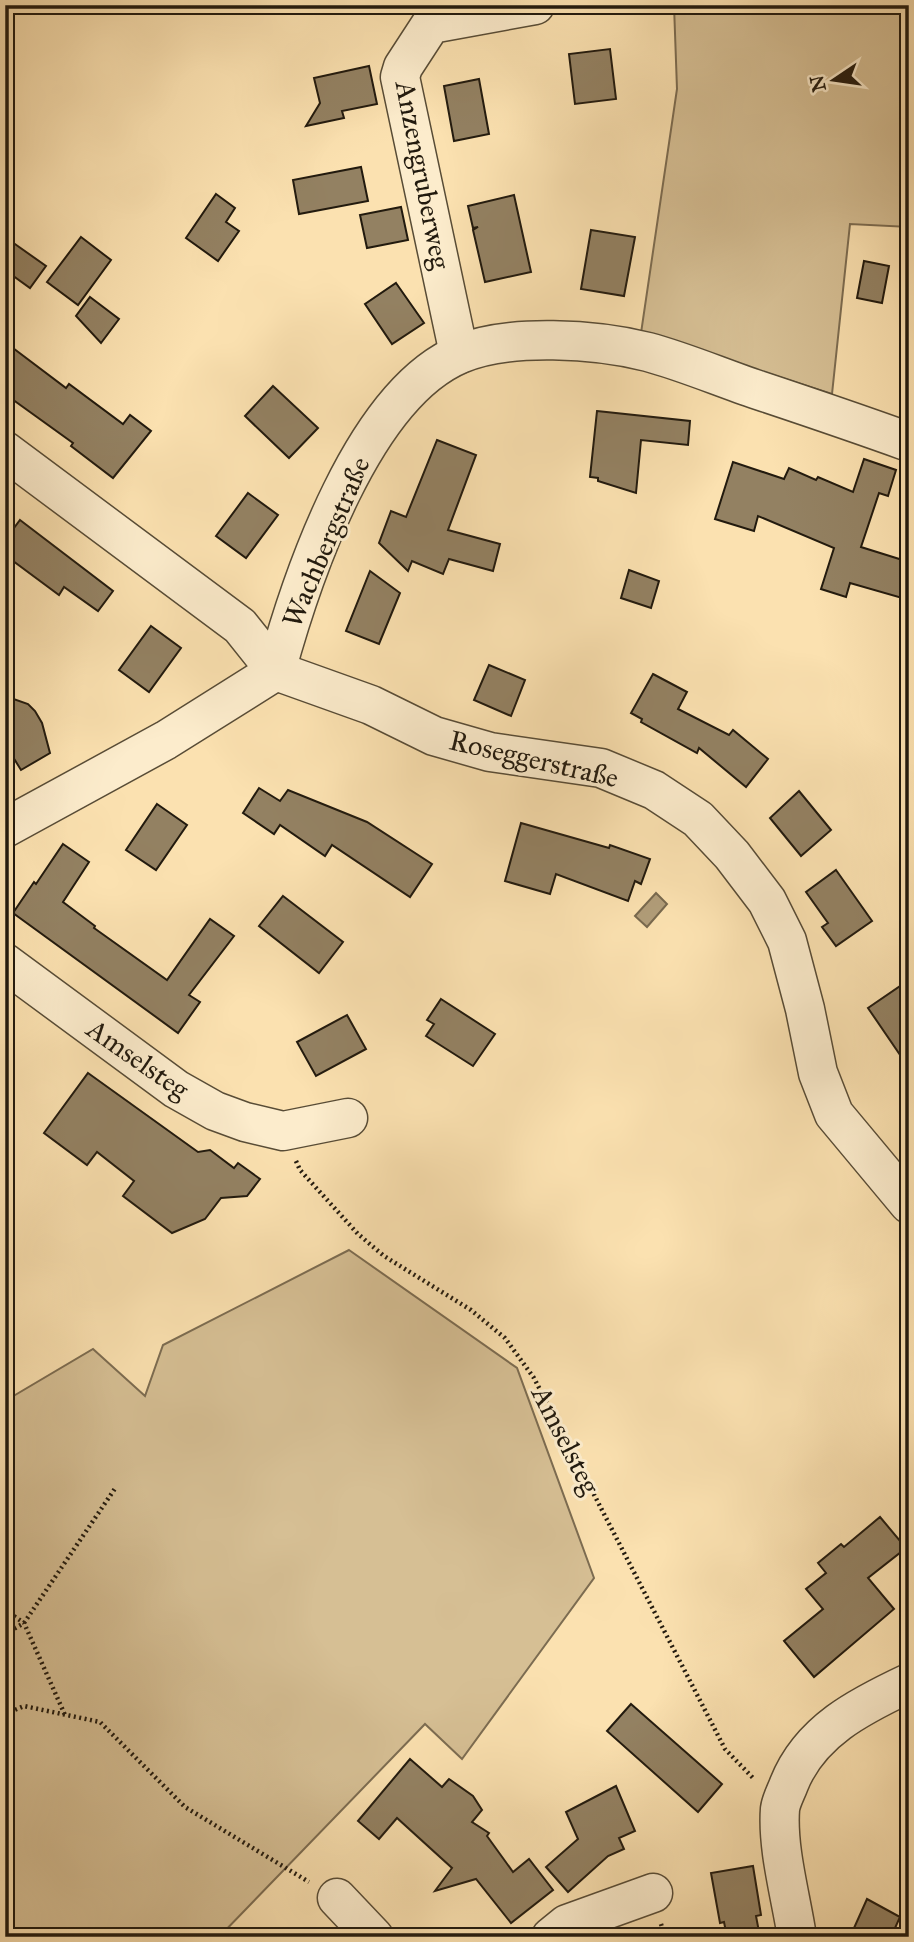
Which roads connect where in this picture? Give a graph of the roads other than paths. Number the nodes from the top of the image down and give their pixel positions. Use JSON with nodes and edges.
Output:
{"nodes":[{"id":1,"x":536,"y":5,"type":"edge"},
{"id":2,"x":459,"y":354,"type":"junction"},
{"id":3,"x":909,"y":442,"type":"edge"},
{"id":4,"x":5,"y":451,"type":"edge"},
{"id":5,"x":276,"y":671,"type":"junction"},
{"id":6,"x":5,"y":828,"type":"edge"},
{"id":7,"x":5,"y":963,"type":"edge"},
{"id":8,"x":348,"y":1118,"type":"dead end"},
{"id":9,"x":909,"y":1204,"type":"edge"},
{"id":10,"x":909,"y":1683,"type":"edge"},
{"id":11,"x":653,"y":1893,"type":"dead end"},
{"id":12,"x":337,"y":1898,"type":"road end"},
{"id":13,"x":374,"y":1937,"type":"edge"},
{"id":14,"x":551,"y":1937,"type":"edge"},
{"id":15,"x":797,"y":1937,"type":"edge"}],
"edges":[{"from":1,"to":2,"type":"street","name":"Anzengruberweg"},
{"from":2,"to":3,"type":"street","name":"Wachbergstraße"},
{"from":2,"to":5,"type":"street","name":"Wachbergstraße"},
{"from":4,"to":5,"type":"street"},
{"from":5,"to":6,"type":"street"},
{"from":5,"to":9,"type":"street","name":"Roseggerstraße"},
{"from":7,"to":8,"type":"street","name":"Amselsteg"},
{"from":10,"to":15,"type":"street"},
{"from":11,"to":14,"type":"street"},
{"from":12,"to":13,"type":"street"}]}
